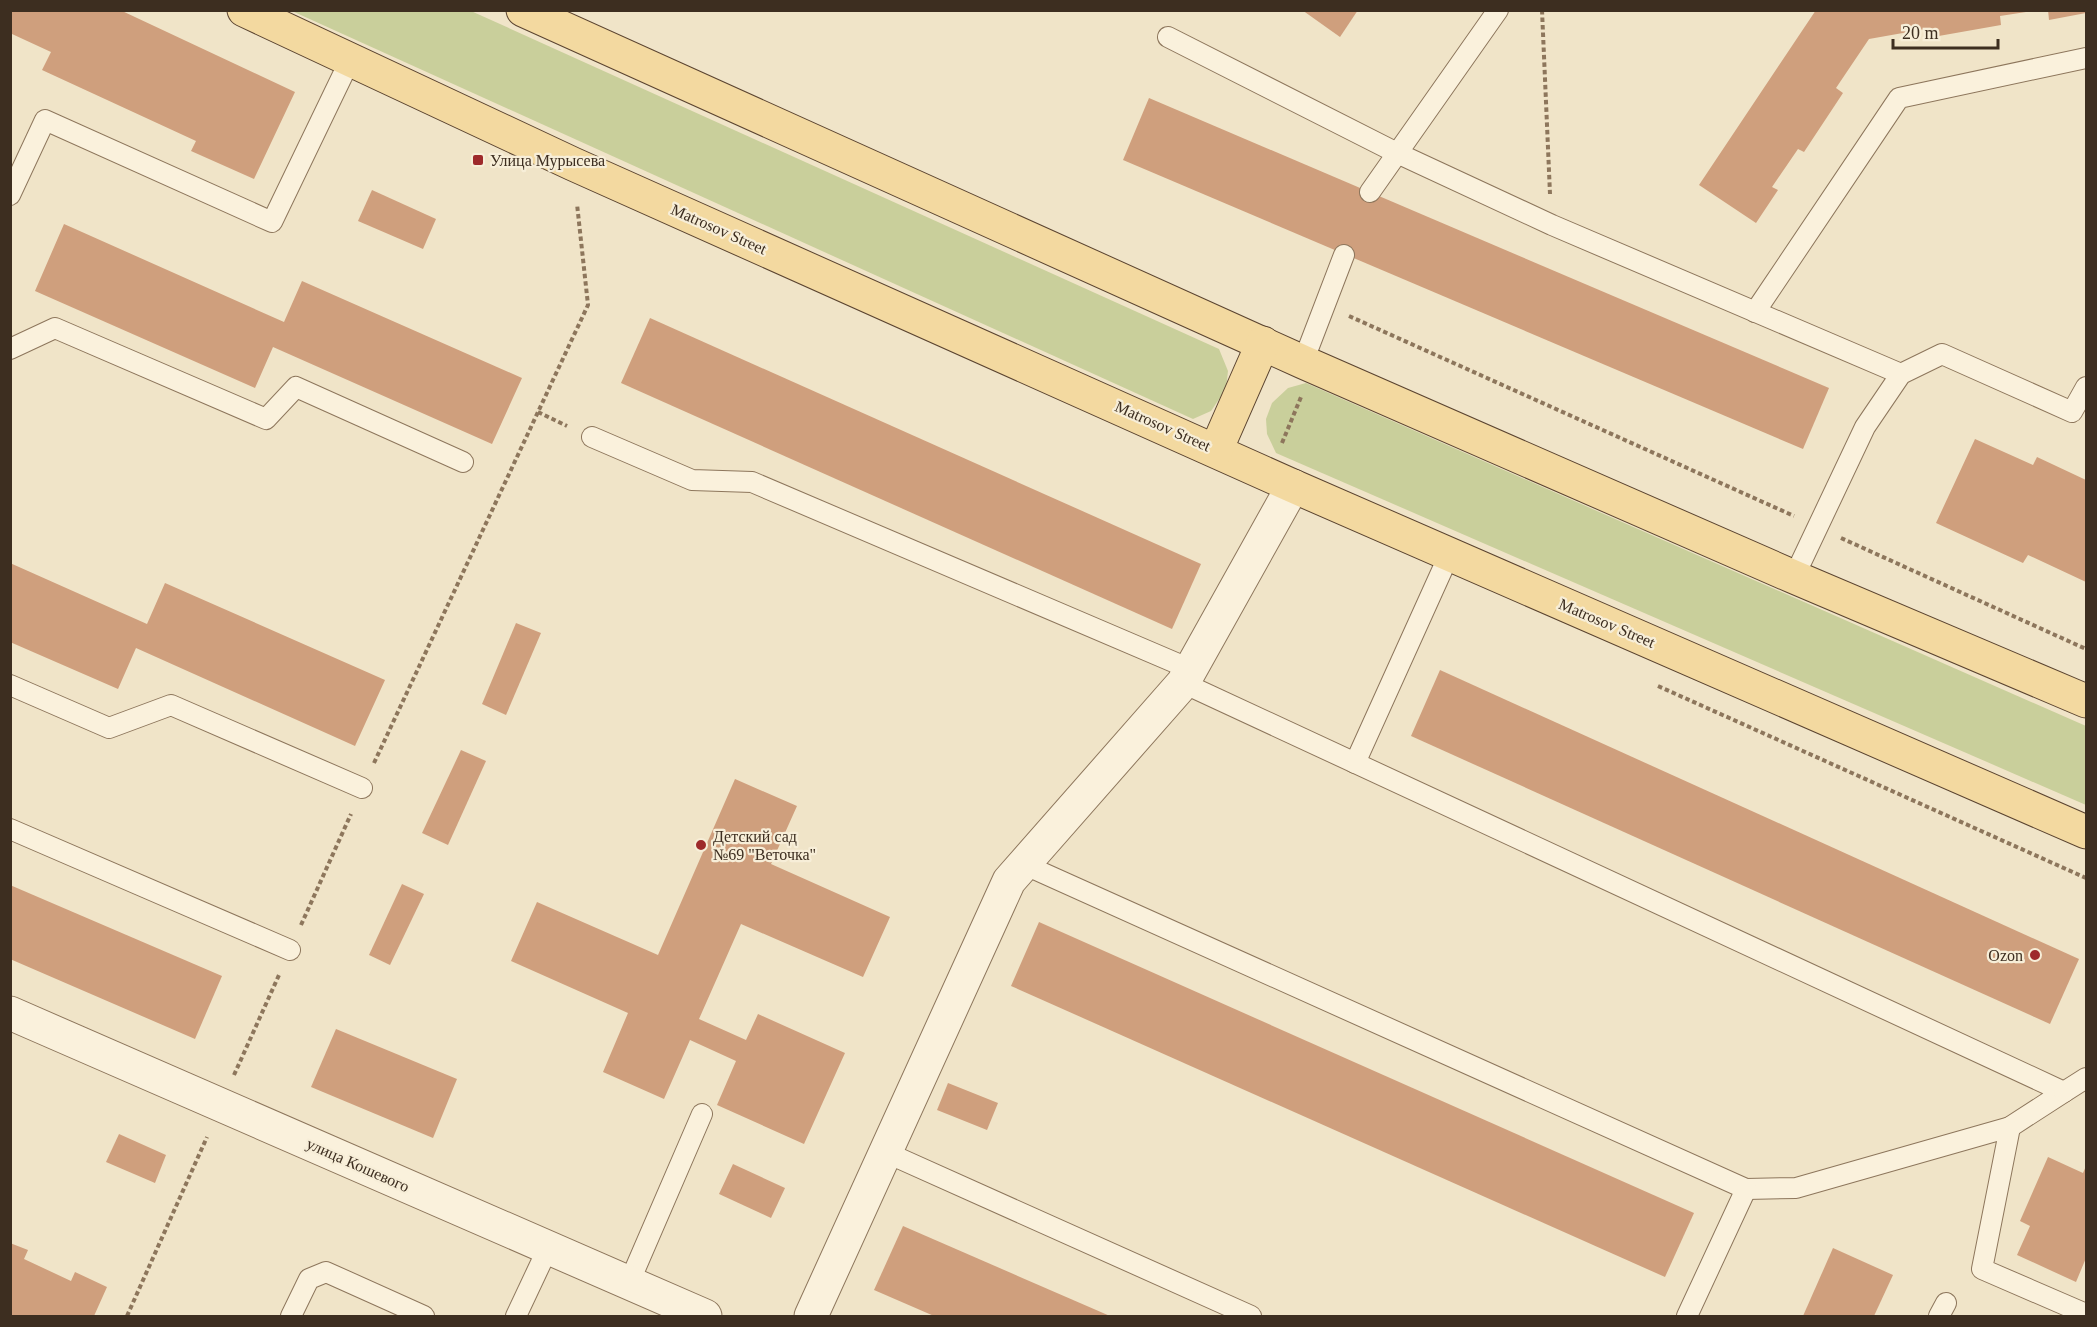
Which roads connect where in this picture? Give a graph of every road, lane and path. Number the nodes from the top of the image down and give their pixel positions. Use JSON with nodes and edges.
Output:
{"nodes":[{"id":1,"x":244,"y":10,"type":"edge"},
{"id":2,"x":523,"y":10,"type":"edge"},
{"id":3,"x":1498,"y":10,"type":"edge"},
{"id":4,"x":1542,"y":10,"type":"edge"},
{"id":5,"x":1168,"y":37,"type":"dead end"},
{"id":6,"x":2086,"y":58,"type":"edge"},
{"id":7,"x":350,"y":60,"type":"junction"},
{"id":8,"x":1397,"y":153,"type":"junction"},
{"id":9,"x":573,"y":164,"type":"junction"},
{"id":10,"x":1370,"y":192,"type":"dead end"},
{"id":11,"x":10,"y":195,"type":"edge"},
{"id":12,"x":1552,"y":225,"type":"junction"},
{"id":13,"x":1344,"y":255,"type":"dead end"},
{"id":14,"x":1324,"y":305,"type":"junction"},
{"id":15,"x":1755,"y":312,"type":"junction"},
{"id":16,"x":1263,"y":343,"type":"junction"},
{"id":17,"x":10,"y":349,"type":"edge"},
{"id":18,"x":1309,"y":364,"type":"junction"},
{"id":19,"x":1901,"y":374,"type":"junction"},
{"id":20,"x":2086,"y":387,"type":"edge"},
{"id":21,"x":2079,"y":415,"type":"edge"},
{"id":22,"x":592,"y":437,"type":"dead end"},
{"id":23,"x":1216,"y":450,"type":"junction"},
{"id":24,"x":463,"y":462,"type":"dead end"},
{"id":25,"x":1281,"y":480,"type":"junction"},
{"id":26,"x":1818,"y":527,"type":"junction"},
{"id":27,"x":1449,"y":555,"type":"junction"},
{"id":28,"x":1794,"y":577,"type":"junction"},
{"id":29,"x":2086,"y":650,"type":"edge"},
{"id":30,"x":1186,"y":676,"type":"junction"},
{"id":31,"x":1652,"y":684,"type":"dead end"},
{"id":32,"x":10,"y":685,"type":"edge"},
{"id":33,"x":2086,"y":701,"type":"edge"},
{"id":34,"x":1355,"y":763,"type":"junction"},
{"id":35,"x":362,"y":788,"type":"junction"},
{"id":36,"x":10,"y":829,"type":"edge"},
{"id":37,"x":2086,"y":832,"type":"edge"},
{"id":38,"x":1023,"y":864,"type":"junction"},
{"id":39,"x":2086,"y":878,"type":"edge"},
{"id":40,"x":290,"y":950,"type":"junction"},
{"id":41,"x":10,"y":1012,"type":"edge"},
{"id":42,"x":2086,"y":1078,"type":"edge"},
{"id":43,"x":2064,"y":1092,"type":"junction"},
{"id":44,"x":221,"y":1105,"type":"junction"},
{"id":45,"x":702,"y":1114,"type":"dead end"},
{"id":46,"x":2010,"y":1127,"type":"junction"},
{"id":47,"x":885,"y":1152,"type":"junction"},
{"id":48,"x":1746,"y":1189,"type":"junction"},
{"id":49,"x":548,"y":1248,"type":"junction"},
{"id":50,"x":629,"y":1283,"type":"junction"},
{"id":51,"x":2086,"y":1314,"type":"edge"},
{"id":52,"x":128,"y":1317,"type":"edge"},
{"id":53,"x":291,"y":1317,"type":"edge"},
{"id":54,"x":424,"y":1317,"type":"edge"},
{"id":55,"x":516,"y":1317,"type":"edge"},
{"id":56,"x":705,"y":1317,"type":"edge"},
{"id":57,"x":811,"y":1317,"type":"edge"},
{"id":58,"x":1251,"y":1317,"type":"edge"},
{"id":59,"x":1687,"y":1317,"type":"edge"}],
"edges":[{"from":1,"to":7,"type":"main road","name":"Matrosov Street"},
{"from":2,"to":16,"type":"main road"},
{"from":3,"to":8,"type":"lane"},
{"from":4,"to":12,"type":"path"},
{"from":5,"to":8,"type":"lane"},
{"from":6,"to":15,"type":"lane"},
{"from":7,"to":9,"type":"main road","name":"Matrosov Street"},
{"from":7,"to":11,"type":"lane"},
{"from":8,"to":10,"type":"lane"},
{"from":8,"to":12,"type":"lane"},
{"from":9,"to":23,"type":"main road","name":"Matrosov Street"},
{"from":9,"to":35,"type":"path"},
{"from":12,"to":15,"type":"lane"},
{"from":13,"to":14,"type":"lane"},
{"from":14,"to":18,"type":"lane"},
{"from":14,"to":26,"type":"path"},
{"from":15,"to":19,"type":"lane"},
{"from":16,"to":18,"type":"main road"},
{"from":16,"to":23,"type":"main road"},
{"from":17,"to":24,"type":"lane"},
{"from":18,"to":25,"type":"path"},
{"from":18,"to":28,"type":"main road"},
{"from":19,"to":21,"type":"lane"},
{"from":19,"to":26,"type":"lane"},
{"from":20,"to":21,"type":"lane"},
{"from":22,"to":30,"type":"lane"},
{"from":23,"to":25,"type":"main road","name":"Matrosov Street"},
{"from":25,"to":27,"type":"main road","name":"Matrosov Street"},
{"from":25,"to":30,"type":"street"},
{"from":26,"to":28,"type":"lane"},
{"from":26,"to":29,"type":"path"},
{"from":27,"to":34,"type":"lane"},
{"from":27,"to":37,"type":"main road","name":"Matrosov Street"},
{"from":28,"to":33,"type":"main road"},
{"from":30,"to":34,"type":"lane"},
{"from":30,"to":38,"type":"street"},
{"from":31,"to":39,"type":"path"},
{"from":32,"to":35,"type":"lane"},
{"from":34,"to":43,"type":"lane"},
{"from":35,"to":40,"type":"path"},
{"from":36,"to":40,"type":"lane"},
{"from":38,"to":47,"type":"street"},
{"from":38,"to":48,"type":"lane"},
{"from":40,"to":44,"type":"path"},
{"from":41,"to":44,"type":"street","name":"улица Кошевого"},
{"from":42,"to":43,"type":"lane"},
{"from":43,"to":46,"type":"lane"},
{"from":44,"to":49,"type":"street","name":"улица Кошевого"},
{"from":44,"to":52,"type":"path"},
{"from":45,"to":50,"type":"lane"},
{"from":46,"to":48,"type":"lane"},
{"from":46,"to":51,"type":"lane"},
{"from":47,"to":57,"type":"street"},
{"from":47,"to":58,"type":"lane"},
{"from":48,"to":59,"type":"lane"},
{"from":49,"to":50,"type":"street","name":"улица Кошевого"},
{"from":49,"to":55,"type":"lane"},
{"from":50,"to":56,"type":"street","name":"улица Кошевого"},
{"from":53,"to":54,"type":"lane"}]}
